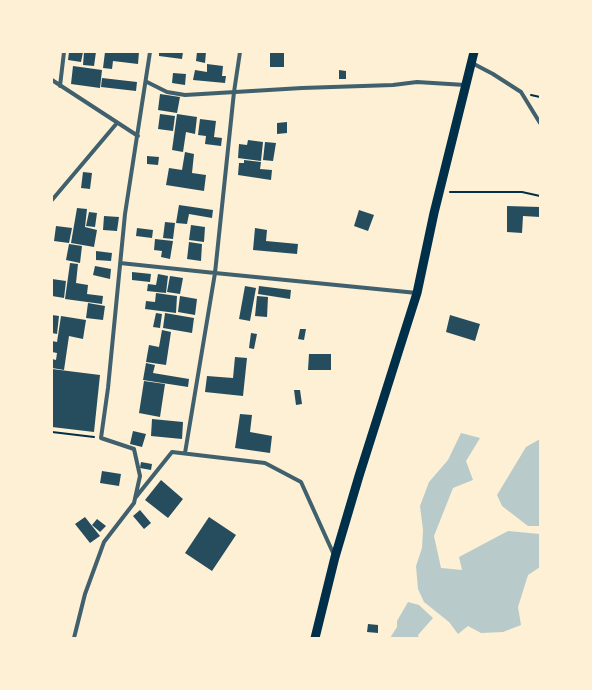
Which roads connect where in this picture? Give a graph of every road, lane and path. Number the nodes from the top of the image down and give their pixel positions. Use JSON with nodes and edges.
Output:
{"nodes":[{"id":1,"x":64,"y":52,"type":"edge"},
{"id":2,"x":150,"y":52,"type":"edge"},
{"id":3,"x":240,"y":52,"type":"edge"},
{"id":4,"x":474,"y":52,"type":"edge"},
{"id":5,"x":472,"y":63,"type":"junction"},
{"id":6,"x":52,"y":80,"type":"edge"},
{"id":7,"x":147,"y":82,"type":"junction"},
{"id":8,"x":466,"y":85,"type":"junction"},
{"id":9,"x":60,"y":86,"type":"junction"},
{"id":10,"x":234,"y":92,"type":"junction"},
{"id":11,"x":117,"y":123,"type":"junction"},
{"id":12,"x":540,"y":123,"type":"edge"},
{"id":13,"x":138,"y":136,"type":"junction"},
{"id":14,"x":439,"y":192,"type":"junction"},
{"id":15,"x":540,"y":196,"type":"edge"},
{"id":16,"x":52,"y":200,"type":"edge"},
{"id":17,"x":120,"y":263,"type":"junction"},
{"id":18,"x":215,"y":274,"type":"junction"},
{"id":19,"x":417,"y":293,"type":"junction"},
{"id":20,"x":52,"y":432,"type":"edge"},
{"id":21,"x":101,"y":438,"type":"junction"},
{"id":22,"x":185,"y":453,"type":"junction"},
{"id":23,"x":135,"y":498,"type":"junction"},
{"id":24,"x":335,"y":557,"type":"junction"},
{"id":25,"x":74,"y":638,"type":"edge"},
{"id":26,"x":315,"y":638,"type":"edge"}],
"edges":[{"from":1,"to":9,"type":"street"},
{"from":2,"to":7,"type":"street"},
{"from":3,"to":10,"type":"street"},
{"from":4,"to":5,"type":"main road"},
{"from":5,"to":8,"type":"main road"},
{"from":5,"to":12,"type":"street"},
{"from":6,"to":9,"type":"street"},
{"from":7,"to":10,"type":"street"},
{"from":7,"to":13,"type":"street"},
{"from":8,"to":10,"type":"street"},
{"from":8,"to":14,"type":"main road"},
{"from":9,"to":11,"type":"street"},
{"from":10,"to":18,"type":"street"},
{"from":11,"to":13,"type":"street"},
{"from":11,"to":16,"type":"street"},
{"from":13,"to":17,"type":"street"},
{"from":14,"to":15,"type":"path"},
{"from":14,"to":19,"type":"main road"},
{"from":17,"to":18,"type":"street"},
{"from":17,"to":21,"type":"street"},
{"from":18,"to":19,"type":"street"},
{"from":18,"to":22,"type":"street"},
{"from":19,"to":24,"type":"main road"},
{"from":20,"to":21,"type":"path"},
{"from":21,"to":23,"type":"street"},
{"from":22,"to":23,"type":"street"},
{"from":22,"to":24,"type":"street"},
{"from":23,"to":25,"type":"street"},
{"from":24,"to":26,"type":"main road"}]}
